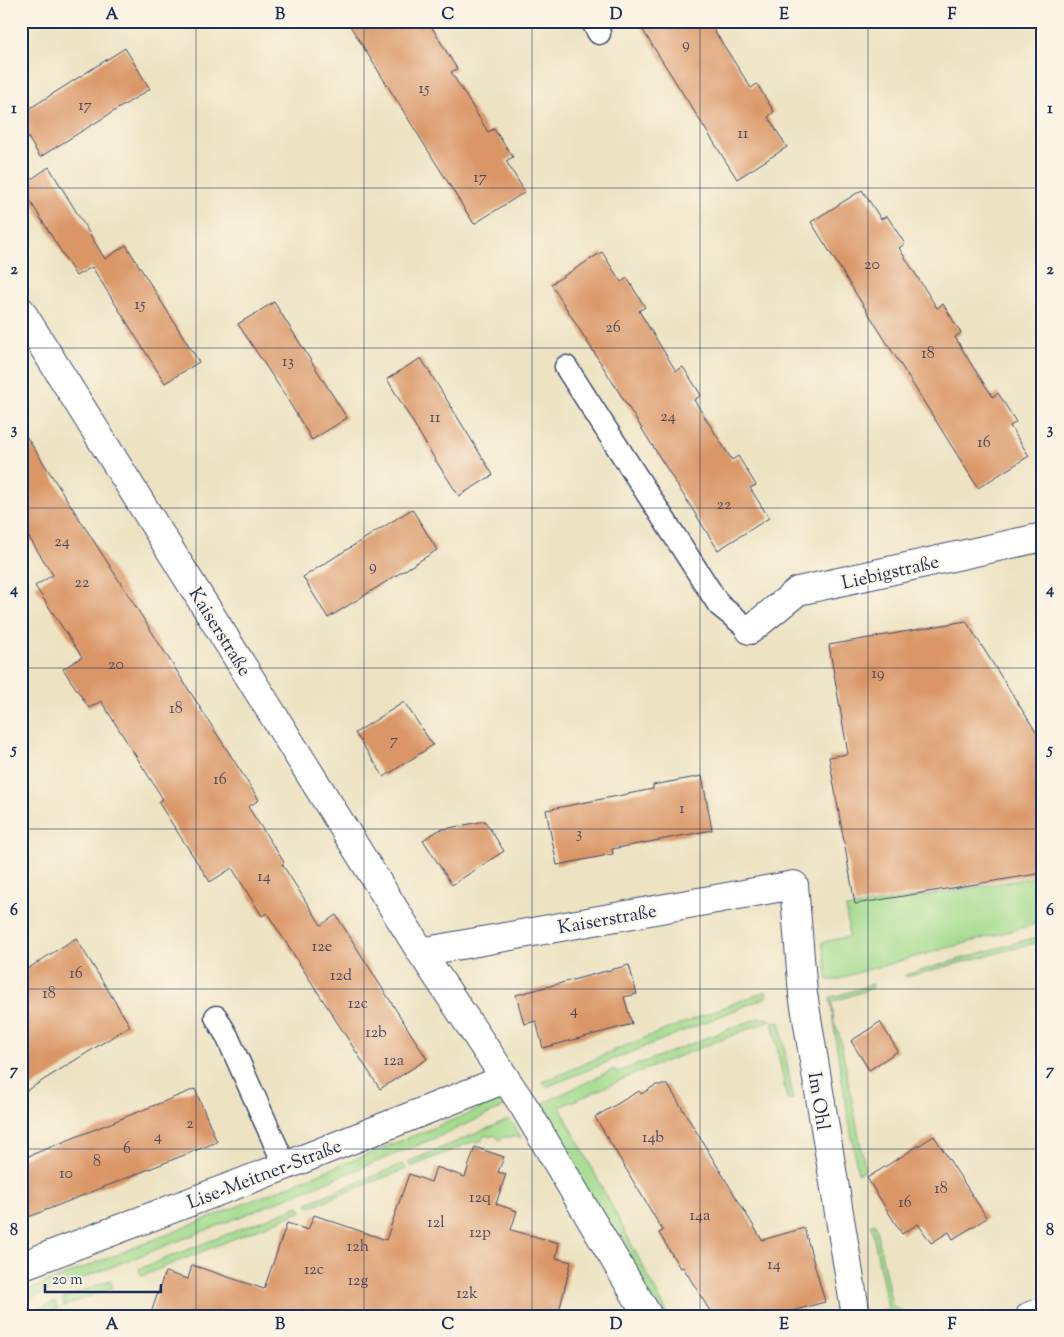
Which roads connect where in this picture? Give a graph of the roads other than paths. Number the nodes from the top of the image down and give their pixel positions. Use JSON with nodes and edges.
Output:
{"nodes":[{"id":1,"x":24,"y":323,"type":"edge"},
{"id":2,"x":566,"y":367,"type":"dead end"},
{"id":3,"x":1043,"y":537,"type":"edge"},
{"id":4,"x":750,"y":630,"type":"joint"},
{"id":5,"x":794,"y":884,"type":"joint"},
{"id":6,"x":420,"y":952,"type":"junction"},
{"id":7,"x":216,"y":1017,"type":"dead end"},
{"id":8,"x":505,"y":1078,"type":"junction"},
{"id":9,"x":285,"y":1166,"type":"junction"},
{"id":10,"x":21,"y":1266,"type":"edge"},
{"id":11,"x":1043,"y":1312,"type":"edge"},
{"id":12,"x":648,"y":1316,"type":"edge"},
{"id":13,"x":856,"y":1316,"type":"edge"},
{"id":14,"x":1030,"y":1316,"type":"edge"}],
"edges":[{"from":1,"to":6,"type":"street","name":"Kaiserstraße"},
{"from":2,"to":4,"type":"lane"},
{"from":3,"to":4,"type":"street","name":"Liebigstraße"},
{"from":5,"to":6,"type":"street","name":"Kaiserstraße"},
{"from":5,"to":13,"type":"street","name":"Im Ohl"},
{"from":6,"to":8,"type":"street","name":"Kaiserstraße"},
{"from":7,"to":9,"type":"lane"},
{"from":8,"to":9,"type":"street","name":"Lise-Meitner-Straße"},
{"from":8,"to":12,"type":"street","name":"Kaiserstraße"},
{"from":9,"to":10,"type":"street","name":"Lise-Meitner-Straße"},
{"from":11,"to":14,"type":"street"}]}
